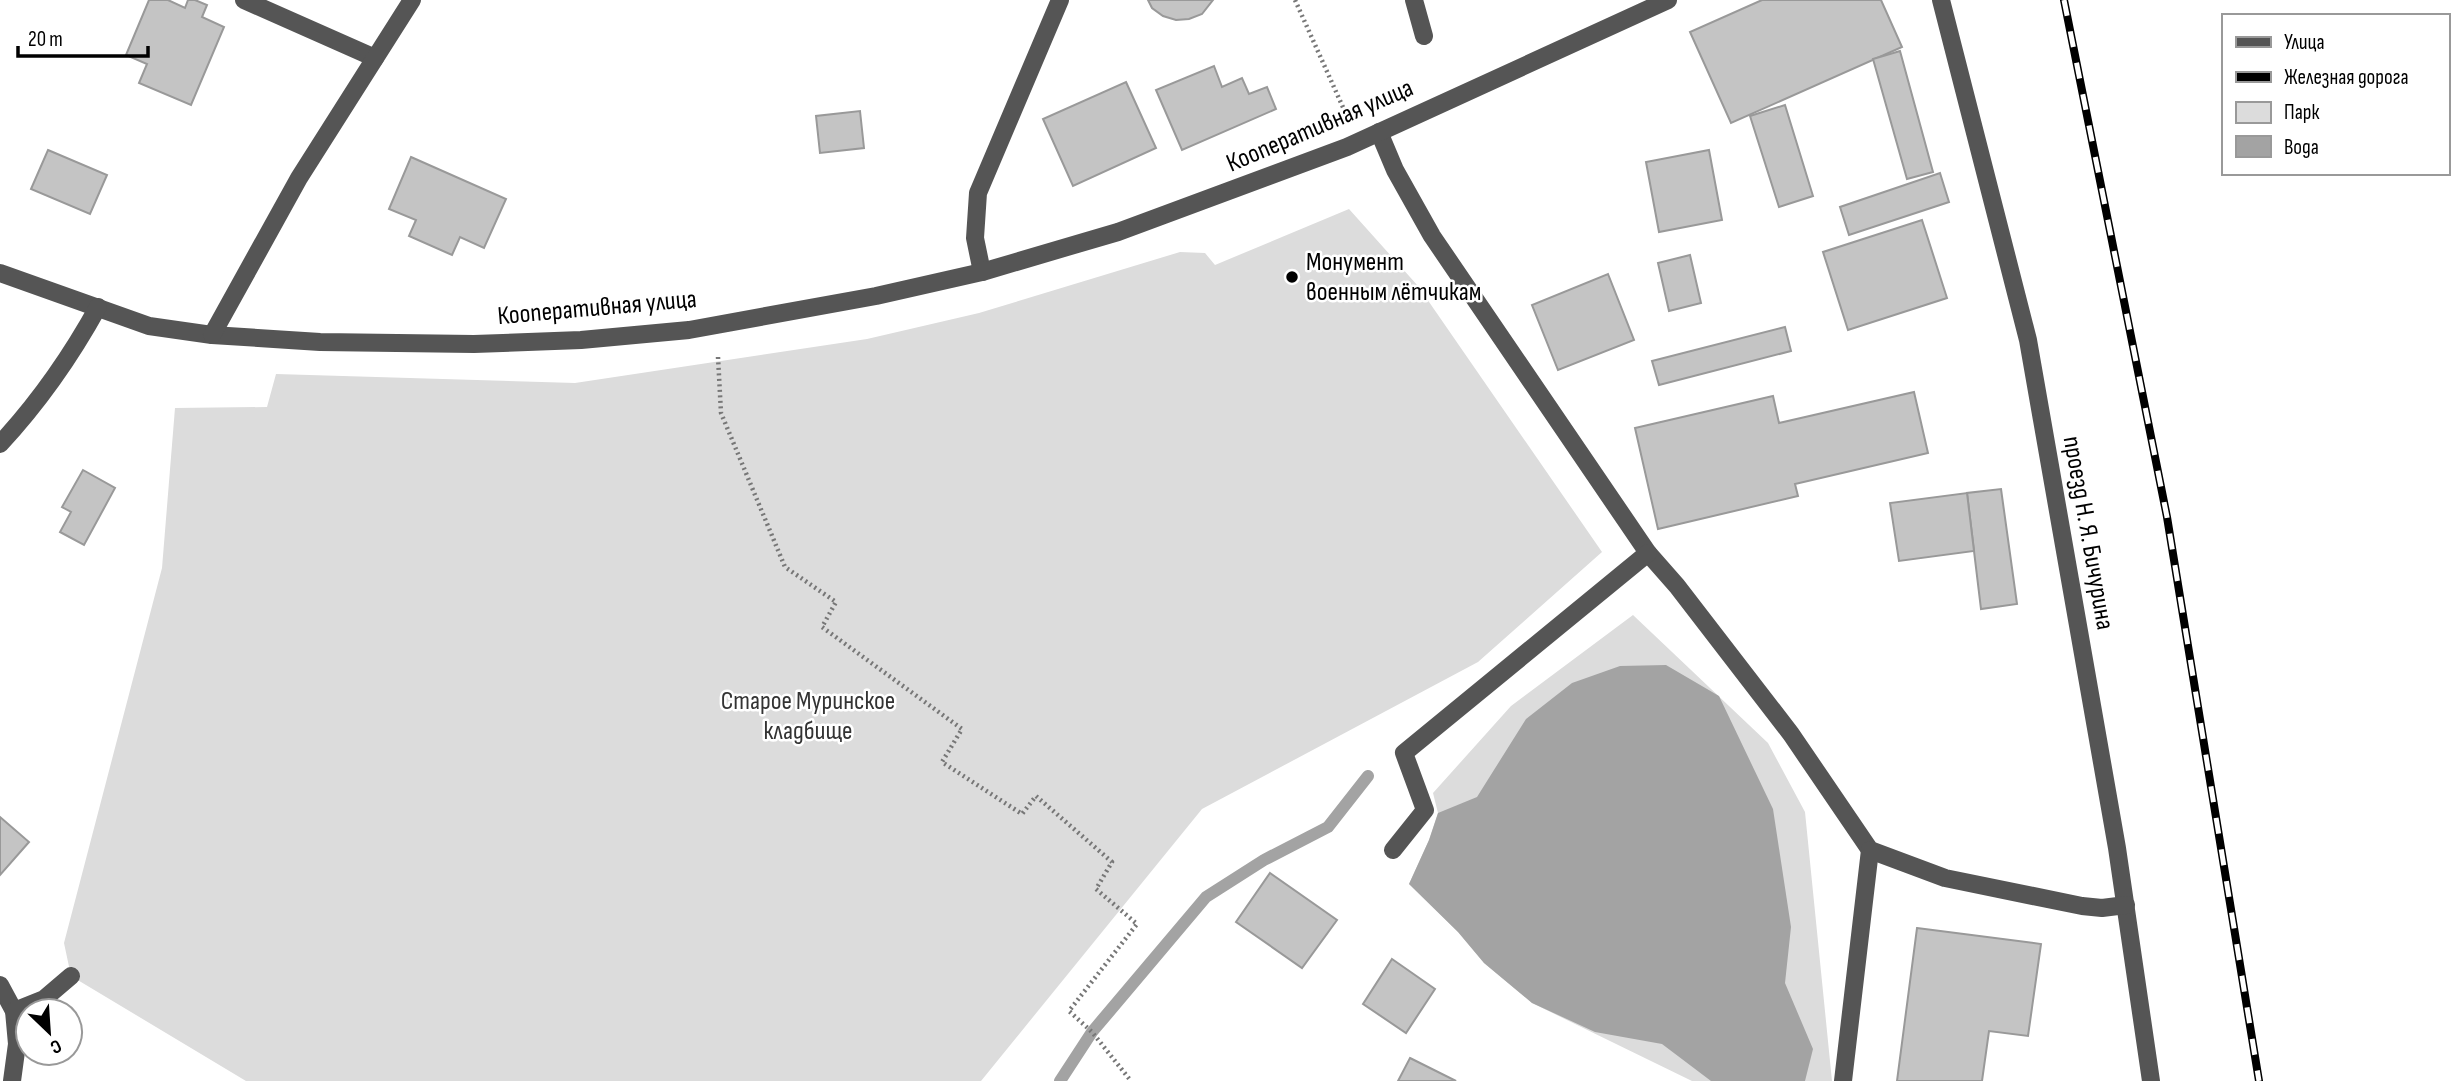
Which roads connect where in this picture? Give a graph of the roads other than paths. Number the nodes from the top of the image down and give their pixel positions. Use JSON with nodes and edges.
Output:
{"nodes":[{"id":1,"x":244,"y":0,"type":"edge"},
{"id":2,"x":412,"y":0,"type":"edge"},
{"id":3,"x":1060,"y":0,"type":"edge"},
{"id":4,"x":1414,"y":0,"type":"edge"},
{"id":5,"x":1668,"y":0,"type":"edge"},
{"id":6,"x":1941,"y":0,"type":"edge"},
{"id":7,"x":1424,"y":36,"type":"dead end"},
{"id":8,"x":374,"y":58,"type":"junction"},
{"id":9,"x":1379,"y":132,"type":"junction"},
{"id":10,"x":982,"y":272,"type":"junction"},
{"id":11,"x":0,"y":273,"type":"edge"},
{"id":12,"x":98,"y":307,"type":"junction"},
{"id":13,"x":212,"y":335,"type":"junction"},
{"id":14,"x":0,"y":444,"type":"edge"},
{"id":15,"x":1647,"y":553,"type":"junction"},
{"id":16,"x":1393,"y":850,"type":"dead end"},
{"id":17,"x":1870,"y":850,"type":"junction"},
{"id":18,"x":2126,"y":905,"type":"junction"},
{"id":19,"x":71,"y":976,"type":"dead end"},
{"id":20,"x":0,"y":985,"type":"edge"},
{"id":21,"x":46,"y":997,"type":"edge"},
{"id":22,"x":14,"y":1011,"type":"edge"},
{"id":23,"x":1843,"y":1081,"type":"edge"},
{"id":24,"x":2151,"y":1081,"type":"edge"}],
"edges":[{"from":1,"to":8,"type":"street"},
{"from":2,"to":8,"type":"street"},
{"from":3,"to":10,"type":"street"},
{"from":4,"to":7,"type":"street"},
{"from":5,"to":9,"type":"street","name":"Кооперативная улица"},
{"from":6,"to":18,"type":"street","name":"проезд Н. Я. Бичурина"},
{"from":8,"to":13,"type":"street"},
{"from":9,"to":10,"type":"street","name":"Кооперативная улица"},
{"from":9,"to":15,"type":"street"},
{"from":10,"to":13,"type":"street","name":"Кооперативная улица"},
{"from":11,"to":12,"type":"street","name":"Кооперативная улица"},
{"from":12,"to":13,"type":"street","name":"Кооперативная улица"},
{"from":12,"to":14,"type":"street"},
{"from":15,"to":16,"type":"street"},
{"from":15,"to":17,"type":"street"},
{"from":17,"to":18,"type":"street"},
{"from":17,"to":23,"type":"street"},
{"from":18,"to":24,"type":"street","name":"проезд Н. Я. Бичурина"},
{"from":19,"to":21,"type":"street"},
{"from":20,"to":22,"type":"street"}]}
